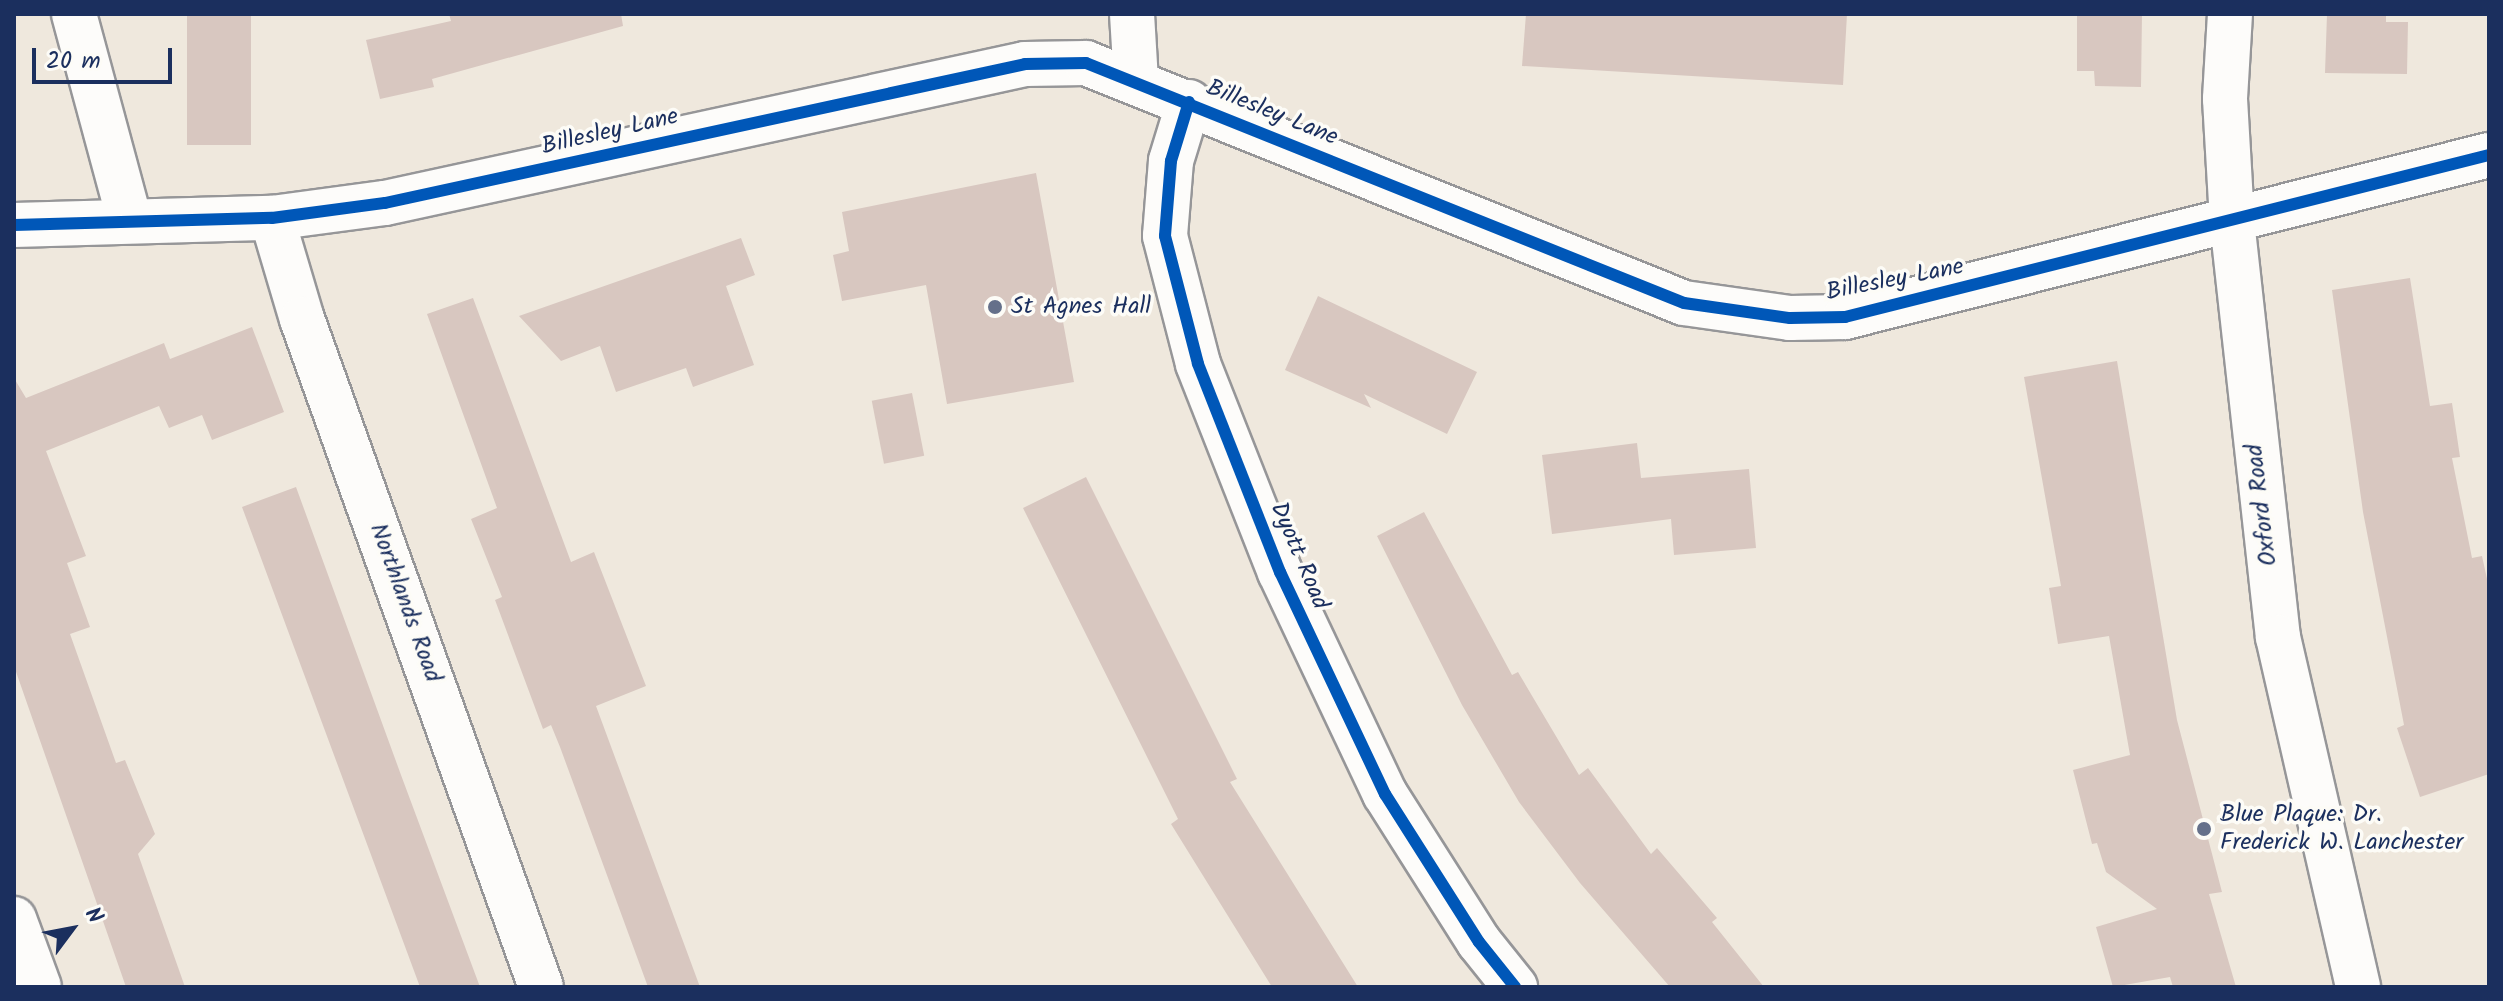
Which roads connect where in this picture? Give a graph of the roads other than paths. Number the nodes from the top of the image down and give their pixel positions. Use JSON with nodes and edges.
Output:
{"nodes":[{"id":1,"x":74,"y":14,"type":"edge"},
{"id":2,"x":1132,"y":14,"type":"edge"},
{"id":3,"x":2230,"y":14,"type":"edge"},
{"id":4,"x":1136,"y":81,"type":"junction"},
{"id":5,"x":1189,"y":102,"type":"junction"},
{"id":6,"x":2489,"y":155,"type":"edge"},
{"id":7,"x":272,"y":218,"type":"junction"},
{"id":8,"x":130,"y":221,"type":"junction"},
{"id":9,"x":2232,"y":221,"type":"junction"},
{"id":10,"x":14,"y":225,"type":"edge"},
{"id":11,"x":14,"y":919,"type":"edge"},
{"id":12,"x":39,"y":987,"type":"edge"},
{"id":13,"x":541,"y":987,"type":"edge"},
{"id":14,"x":1515,"y":987,"type":"edge"},
{"id":15,"x":2358,"y":987,"type":"edge"}],
"edges":[{"from":1,"to":8,"type":"street"},
{"from":2,"to":4,"type":"street"},
{"from":3,"to":9,"type":"street","name":"Oxford Road"},
{"from":4,"to":5,"type":"street","name":"Billesley Lane"},
{"from":4,"to":7,"type":"street","name":"Billesley Lane"},
{"from":5,"to":9,"type":"street","name":"Billesley Lane"},
{"from":5,"to":14,"type":"street","name":"Dyott Road"},
{"from":6,"to":9,"type":"street","name":"Billesley Lane"},
{"from":7,"to":8,"type":"street","name":"Billesley Lane"},
{"from":7,"to":13,"type":"street","name":"Northlands Road"},
{"from":8,"to":10,"type":"street","name":"Billesley Lane"},
{"from":9,"to":15,"type":"street","name":"Oxford Road"},
{"from":11,"to":12,"type":"street"}]}
